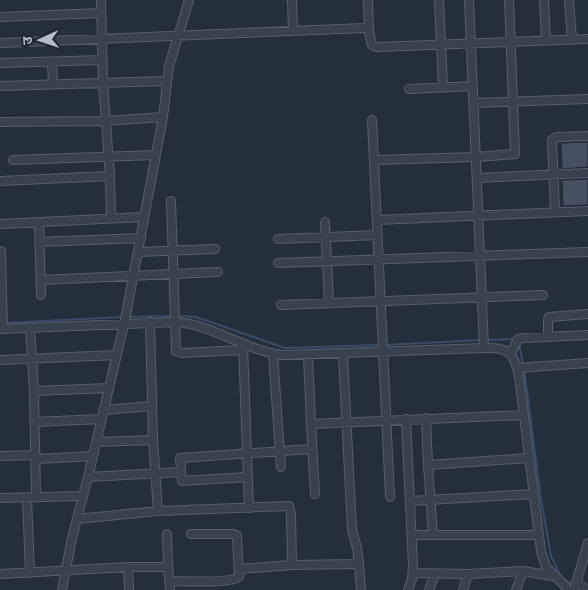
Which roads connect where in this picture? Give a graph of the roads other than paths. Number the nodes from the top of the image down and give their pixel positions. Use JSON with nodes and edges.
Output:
{"nodes":[{"id":1,"x":101,"y":0,"type":"edge"},
{"id":2,"x":189,"y":0,"type":"edge"},
{"id":3,"x":292,"y":0,"type":"edge"},
{"id":4,"x":368,"y":0,"type":"edge"},
{"id":5,"x":439,"y":0,"type":"edge"},
{"id":6,"x":469,"y":0,"type":"edge"},
{"id":7,"x":509,"y":0,"type":"edge"},
{"id":8,"x":544,"y":0,"type":"edge"},
{"id":9,"x":569,"y":0,"type":"edge"},
{"id":10,"x":101,"y":13,"type":"junction"},
{"id":11,"x":0,"y":17,"type":"edge"},
{"id":12,"x":369,"y":30,"type":"junction"},
{"id":13,"x":293,"y":31,"type":"junction"},
{"id":14,"x":177,"y":37,"type":"junction"},
{"id":15,"x":588,"y":38,"type":"edge"},
{"id":16,"x":102,"y":39,"type":"junction"},
{"id":17,"x":572,"y":39,"type":"junction"},
{"id":18,"x":546,"y":40,"type":"junction"},
{"id":19,"x":471,"y":42,"type":"junction"},
{"id":20,"x":511,"y":42,"type":"junction"},
{"id":21,"x":0,"y":43,"type":"edge"},
{"id":22,"x":441,"y":43,"type":"junction"},
{"id":23,"x":103,"y":60,"type":"junction"},
{"id":24,"x":52,"y":62,"type":"junction"},
{"id":25,"x":0,"y":63,"type":"edge"},
{"id":26,"x":166,"y":81,"type":"junction"},
{"id":27,"x":103,"y":83,"type":"junction"},
{"id":28,"x":53,"y":84,"type":"junction"},
{"id":29,"x":0,"y":86,"type":"edge"},
{"id":30,"x":473,"y":86,"type":"junction"},
{"id":31,"x":443,"y":87,"type":"junction"},
{"id":32,"x":409,"y":89,"type":"dead end"},
{"id":33,"x":588,"y":99,"type":"edge"},
{"id":34,"x":513,"y":102,"type":"junction"},
{"id":35,"x":474,"y":103,"type":"junction"},
{"id":36,"x":163,"y":117,"type":"junction"},
{"id":37,"x":372,"y":120,"type":"dead end"},
{"id":38,"x":106,"y":121,"type":"junction"},
{"id":39,"x":0,"y":122,"type":"edge"},
{"id":40,"x":588,"y":136,"type":"edge"},
{"id":41,"x":156,"y":155,"type":"junction"},
{"id":42,"x":109,"y":158,"type":"junction"},
{"id":43,"x":476,"y":158,"type":"junction"},
{"id":44,"x":13,"y":160,"type":"dead end"},
{"id":45,"x":374,"y":160,"type":"junction"},
{"id":46,"x":588,"y":173,"type":"edge"},
{"id":47,"x":553,"y":175,"type":"junction"},
{"id":48,"x":110,"y":176,"type":"junction"},
{"id":49,"x":477,"y":178,"type":"junction"},
{"id":50,"x":0,"y":181,"type":"edge"},
{"id":51,"x":171,"y":200,"type":"dead end"},
{"id":52,"x":555,"y":212,"type":"junction"},
{"id":53,"x":588,"y":212,"type":"edge"},
{"id":54,"x":479,"y":216,"type":"junction"},
{"id":55,"x":144,"y":217,"type":"junction"},
{"id":56,"x":111,"y":218,"type":"junction"},
{"id":57,"x":378,"y":220,"type":"junction"},
{"id":58,"x":39,"y":222,"type":"junction"},
{"id":59,"x":325,"y":222,"type":"dead end"},
{"id":60,"x":0,"y":224,"type":"edge"},
{"id":61,"x":378,"y":235,"type":"junction"},
{"id":62,"x":326,"y":237,"type":"junction"},
{"id":63,"x":140,"y":238,"type":"junction"},
{"id":64,"x":278,"y":239,"type":"dead end"},
{"id":65,"x":39,"y":242,"type":"junction"},
{"id":66,"x":215,"y":249,"type":"dead end"},
{"id":67,"x":1,"y":251,"type":"edge"},
{"id":68,"x":172,"y":251,"type":"junction"},
{"id":69,"x":138,"y":252,"type":"junction"},
{"id":70,"x":588,"y":252,"type":"edge"},
{"id":71,"x":480,"y":255,"type":"junction"},
{"id":72,"x":379,"y":260,"type":"junction"},
{"id":73,"x":328,"y":262,"type":"junction"},
{"id":74,"x":278,"y":263,"type":"dead end"},
{"id":75,"x":218,"y":272,"type":"dead end"},
{"id":76,"x":172,"y":274,"type":"junction"},
{"id":77,"x":133,"y":277,"type":"junction"},
{"id":78,"x":41,"y":280,"type":"junction"},
{"id":79,"x":41,"y":295,"type":"dead end"},
{"id":80,"x":543,"y":295,"type":"dead end"},
{"id":81,"x":482,"y":297,"type":"junction"},
{"id":82,"x":381,"y":301,"type":"junction"},
{"id":83,"x":329,"y":304,"type":"junction"},
{"id":84,"x":281,"y":305,"type":"dead end"},
{"id":85,"x":588,"y":314,"type":"edge"},
{"id":86,"x":124,"y":319,"type":"junction"},
{"id":87,"x":150,"y":322,"type":"junction"},
{"id":88,"x":175,"y":322,"type":"junction"},
{"id":89,"x":30,"y":327,"type":"junction"},
{"id":90,"x":2,"y":329,"type":"edge"},
{"id":91,"x":588,"y":335,"type":"edge"},
{"id":92,"x":548,"y":336,"type":"junction"},
{"id":93,"x":243,"y":347,"type":"junction"},
{"id":94,"x":484,"y":348,"type":"junction"},
{"id":95,"x":384,"y":352,"type":"junction"},
{"id":96,"x":511,"y":353,"type":"junction"},
{"id":97,"x":273,"y":354,"type":"junction"},
{"id":98,"x":343,"y":354,"type":"junction"},
{"id":99,"x":117,"y":355,"type":"junction"},
{"id":100,"x":308,"y":355,"type":"junction"},
{"id":101,"x":32,"y":359,"type":"junction"},
{"id":102,"x":0,"y":360,"type":"edge"},
{"id":103,"x":588,"y":363,"type":"edge"},
{"id":104,"x":517,"y":368,"type":"junction"},
{"id":105,"x":108,"y":388,"type":"junction"},
{"id":106,"x":34,"y":391,"type":"junction"},
{"id":107,"x":152,"y":406,"type":"junction"},
{"id":108,"x":103,"y":410,"type":"junction"},
{"id":109,"x":524,"y":414,"type":"junction"},
{"id":110,"x":426,"y":418,"type":"junction"},
{"id":111,"x":101,"y":419,"type":"junction"},
{"id":112,"x":406,"y":419,"type":"junction"},
{"id":113,"x":386,"y":420,"type":"junction"},
{"id":114,"x":34,"y":422,"type":"junction"},
{"id":115,"x":347,"y":422,"type":"junction"},
{"id":116,"x":311,"y":424,"type":"junction"},
{"id":117,"x":153,"y":440,"type":"junction"},
{"id":118,"x":96,"y":442,"type":"junction"},
{"id":119,"x":312,"y":449,"type":"junction"},
{"id":120,"x":280,"y":450,"type":"junction"},
{"id":121,"x":247,"y":452,"type":"junction"},
{"id":122,"x":0,"y":456,"type":"edge"},
{"id":123,"x":93,"y":456,"type":"junction"},
{"id":124,"x":36,"y":457,"type":"junction"},
{"id":125,"x":529,"y":458,"type":"junction"},
{"id":126,"x":428,"y":465,"type":"junction"},
{"id":127,"x":281,"y":467,"type":"dead end"},
{"id":128,"x":181,"y":472,"type":"junction"},
{"id":129,"x":155,"y":473,"type":"junction"},
{"id":130,"x":88,"y":477,"type":"junction"},
{"id":131,"x":247,"y":477,"type":"junction"},
{"id":132,"x":315,"y":494,"type":"dead end"},
{"id":133,"x":534,"y":494,"type":"junction"},
{"id":134,"x":36,"y":496,"type":"junction"},
{"id":135,"x":83,"y":496,"type":"junction"},
{"id":136,"x":27,"y":497,"type":"junction"},
{"id":137,"x":390,"y":497,"type":"dead end"},
{"id":138,"x":0,"y":498,"type":"edge"},
{"id":139,"x":432,"y":500,"type":"junction"},
{"id":140,"x":410,"y":501,"type":"junction"},
{"id":141,"x":249,"y":508,"type":"junction"},
{"id":142,"x":158,"y":511,"type":"junction"},
{"id":143,"x":77,"y":519,"type":"junction"},
{"id":144,"x":167,"y":534,"type":"dead end"},
{"id":145,"x":191,"y":534,"type":"dead end"},
{"id":146,"x":412,"y":535,"type":"junction"},
{"id":147,"x":433,"y":535,"type":"junction"},
{"id":148,"x":539,"y":535,"type":"junction"},
{"id":149,"x":588,"y":543,"type":"edge"},
{"id":150,"x":359,"y":564,"type":"junction"},
{"id":151,"x":292,"y":565,"type":"junction"},
{"id":152,"x":128,"y":567,"type":"junction"},
{"id":153,"x":168,"y":567,"type":"junction"},
{"id":154,"x":239,"y":569,"type":"junction"},
{"id":155,"x":66,"y":570,"type":"junction"},
{"id":156,"x":522,"y":571,"type":"junction"},
{"id":157,"x":30,"y":572,"type":"junction"},
{"id":158,"x":413,"y":573,"type":"junction"},
{"id":159,"x":0,"y":574,"type":"edge"},
{"id":160,"x":435,"y":574,"type":"junction"},
{"id":161,"x":468,"y":574,"type":"junction"},
{"id":162,"x":553,"y":576,"type":"junction"},
{"id":163,"x":169,"y":581,"type":"junction"},
{"id":164,"x":214,"y":581,"type":"junction"},
{"id":165,"x":574,"y":586,"type":"edge"},
{"id":166,"x":62,"y":590,"type":"edge"},
{"id":167,"x":130,"y":590,"type":"edge"},
{"id":168,"x":170,"y":590,"type":"edge"},
{"id":169,"x":214,"y":590,"type":"edge"},
{"id":170,"x":361,"y":590,"type":"edge"},
{"id":171,"x":408,"y":590,"type":"edge"},
{"id":172,"x":429,"y":590,"type":"edge"},
{"id":173,"x":463,"y":590,"type":"edge"},
{"id":174,"x":516,"y":590,"type":"edge"},
{"id":175,"x":587,"y":590,"type":"edge"}],
"edges":[{"from":1,"to":10,"type":"street"},
{"from":2,"to":14,"type":"street"},
{"from":3,"to":13,"type":"street"},
{"from":4,"to":12,"type":"street"},
{"from":5,"to":22,"type":"street"},
{"from":6,"to":19,"type":"street"},
{"from":7,"to":20,"type":"street"},
{"from":8,"to":18,"type":"street"},
{"from":9,"to":17,"type":"street"},
{"from":10,"to":11,"type":"street"},
{"from":10,"to":16,"type":"street"},
{"from":12,"to":13,"type":"street"},
{"from":12,"to":22,"type":"street"},
{"from":13,"to":14,"type":"street"},
{"from":14,"to":16,"type":"street"},
{"from":14,"to":26,"type":"street"},
{"from":15,"to":17,"type":"street"},
{"from":16,"to":21,"type":"street"},
{"from":16,"to":23,"type":"street"},
{"from":17,"to":18,"type":"street"},
{"from":18,"to":20,"type":"street"},
{"from":19,"to":20,"type":"street"},
{"from":19,"to":22,"type":"street"},
{"from":19,"to":30,"type":"street"},
{"from":20,"to":34,"type":"street"},
{"from":22,"to":31,"type":"street"},
{"from":23,"to":24,"type":"street"},
{"from":23,"to":27,"type":"street"},
{"from":24,"to":25,"type":"street"},
{"from":24,"to":28,"type":"street"},
{"from":26,"to":27,"type":"street"},
{"from":26,"to":36,"type":"street"},
{"from":27,"to":28,"type":"street"},
{"from":27,"to":38,"type":"street"},
{"from":28,"to":29,"type":"street"},
{"from":30,"to":31,"type":"street"},
{"from":30,"to":35,"type":"street"},
{"from":31,"to":32,"type":"street"},
{"from":33,"to":34,"type":"street"},
{"from":34,"to":35,"type":"street"},
{"from":34,"to":43,"type":"street"},
{"from":35,"to":43,"type":"street"},
{"from":36,"to":38,"type":"street"},
{"from":36,"to":41,"type":"street"},
{"from":37,"to":45,"type":"street"},
{"from":38,"to":39,"type":"street"},
{"from":38,"to":42,"type":"street"},
{"from":40,"to":47,"type":"street"},
{"from":41,"to":42,"type":"street"},
{"from":41,"to":55,"type":"street"},
{"from":42,"to":44,"type":"street"},
{"from":42,"to":48,"type":"street"},
{"from":43,"to":45,"type":"street"},
{"from":43,"to":49,"type":"street"},
{"from":45,"to":57,"type":"street"},
{"from":46,"to":47,"type":"street"},
{"from":47,"to":49,"type":"street"},
{"from":47,"to":52,"type":"street"},
{"from":48,"to":50,"type":"street"},
{"from":48,"to":56,"type":"street"},
{"from":49,"to":54,"type":"street"},
{"from":51,"to":68,"type":"street"},
{"from":52,"to":53,"type":"street"},
{"from":52,"to":54,"type":"street"},
{"from":54,"to":57,"type":"street"},
{"from":54,"to":71,"type":"street"},
{"from":55,"to":56,"type":"street"},
{"from":55,"to":63,"type":"street"},
{"from":56,"to":58,"type":"street"},
{"from":57,"to":61,"type":"street"},
{"from":58,"to":60,"type":"street"},
{"from":58,"to":65,"type":"street"},
{"from":59,"to":62,"type":"street"},
{"from":61,"to":62,"type":"street"},
{"from":61,"to":72,"type":"street"},
{"from":62,"to":64,"type":"street"},
{"from":62,"to":73,"type":"street"},
{"from":63,"to":65,"type":"street"},
{"from":63,"to":69,"type":"street"},
{"from":65,"to":78,"type":"street"},
{"from":66,"to":68,"type":"street"},
{"from":67,"to":90,"type":"street"},
{"from":68,"to":69,"type":"street"},
{"from":68,"to":76,"type":"street"},
{"from":69,"to":77,"type":"street"},
{"from":70,"to":71,"type":"street"},
{"from":71,"to":72,"type":"street"},
{"from":71,"to":81,"type":"street"},
{"from":72,"to":73,"type":"street"},
{"from":72,"to":82,"type":"street"},
{"from":73,"to":74,"type":"street"},
{"from":73,"to":83,"type":"street"},
{"from":75,"to":76,"type":"street"},
{"from":76,"to":77,"type":"street"},
{"from":76,"to":88,"type":"street"},
{"from":77,"to":78,"type":"street"},
{"from":77,"to":86,"type":"street"},
{"from":78,"to":79,"type":"street"},
{"from":80,"to":81,"type":"street"},
{"from":81,"to":82,"type":"street"},
{"from":81,"to":94,"type":"street"},
{"from":82,"to":83,"type":"street"},
{"from":82,"to":95,"type":"street"},
{"from":83,"to":84,"type":"street"},
{"from":85,"to":92,"type":"street"},
{"from":86,"to":87,"type":"street"},
{"from":86,"to":89,"type":"street"},
{"from":86,"to":99,"type":"street"},
{"from":87,"to":88,"type":"street"},
{"from":87,"to":107,"type":"street"},
{"from":88,"to":93,"type":"street"},
{"from":88,"to":93,"type":"street"},
{"from":89,"to":90,"type":"street"},
{"from":89,"to":101,"type":"street"},
{"from":91,"to":92,"type":"street"},
{"from":92,"to":96,"type":"street"},
{"from":93,"to":97,"type":"street"},
{"from":93,"to":121,"type":"street"},
{"from":94,"to":95,"type":"street"},
{"from":94,"to":96,"type":"street"},
{"from":95,"to":98,"type":"street"},
{"from":95,"to":113,"type":"street"},
{"from":96,"to":104,"type":"street"},
{"from":97,"to":100,"type":"street"},
{"from":97,"to":120,"type":"street"},
{"from":98,"to":100,"type":"street"},
{"from":98,"to":115,"type":"street"},
{"from":99,"to":101,"type":"street"},
{"from":99,"to":105,"type":"street"},
{"from":100,"to":116,"type":"street"},
{"from":101,"to":102,"type":"street"},
{"from":101,"to":106,"type":"street"},
{"from":103,"to":104,"type":"street"},
{"from":104,"to":109,"type":"street"},
{"from":105,"to":106,"type":"street"},
{"from":105,"to":108,"type":"street"},
{"from":106,"to":114,"type":"street"},
{"from":107,"to":108,"type":"street"},
{"from":107,"to":117,"type":"street"},
{"from":108,"to":111,"type":"street"},
{"from":109,"to":110,"type":"street"},
{"from":109,"to":125,"type":"street"},
{"from":110,"to":112,"type":"street"},
{"from":110,"to":126,"type":"street"},
{"from":111,"to":114,"type":"street"},
{"from":111,"to":118,"type":"street"},
{"from":112,"to":113,"type":"street"},
{"from":112,"to":140,"type":"street"},
{"from":113,"to":115,"type":"street"},
{"from":113,"to":137,"type":"street"},
{"from":114,"to":124,"type":"street"},
{"from":115,"to":116,"type":"street"},
{"from":115,"to":150,"type":"street"},
{"from":116,"to":119,"type":"street"},
{"from":117,"to":118,"type":"street"},
{"from":117,"to":129,"type":"street"},
{"from":118,"to":123,"type":"street"},
{"from":119,"to":120,"type":"street"},
{"from":119,"to":132,"type":"street"},
{"from":120,"to":121,"type":"street"},
{"from":120,"to":127,"type":"street"},
{"from":121,"to":128,"type":"street"},
{"from":121,"to":131,"type":"street"},
{"from":122,"to":124,"type":"street"},
{"from":123,"to":124,"type":"street"},
{"from":123,"to":130,"type":"street"},
{"from":124,"to":134,"type":"street"},
{"from":125,"to":126,"type":"street"},
{"from":125,"to":133,"type":"street"},
{"from":126,"to":139,"type":"street"},
{"from":128,"to":129,"type":"street"},
{"from":128,"to":131,"type":"street"},
{"from":129,"to":130,"type":"street"},
{"from":129,"to":142,"type":"street"},
{"from":130,"to":135,"type":"street"},
{"from":131,"to":141,"type":"street"},
{"from":133,"to":139,"type":"street"},
{"from":133,"to":148,"type":"street"},
{"from":134,"to":135,"type":"street"},
{"from":134,"to":136,"type":"street"},
{"from":135,"to":143,"type":"street"},
{"from":136,"to":138,"type":"street"},
{"from":136,"to":157,"type":"street"},
{"from":139,"to":140,"type":"street"},
{"from":139,"to":147,"type":"street"},
{"from":140,"to":146,"type":"street"},
{"from":141,"to":142,"type":"street"},
{"from":141,"to":151,"type":"street"},
{"from":142,"to":143,"type":"street"},
{"from":143,"to":155,"type":"street"},
{"from":144,"to":153,"type":"street"},
{"from":145,"to":154,"type":"street"},
{"from":146,"to":147,"type":"street"},
{"from":146,"to":158,"type":"street"},
{"from":147,"to":148,"type":"street"},
{"from":148,"to":162,"type":"street"},
{"from":149,"to":165,"type":"street"},
{"from":150,"to":151,"type":"street"},
{"from":150,"to":170,"type":"street"},
{"from":151,"to":154,"type":"street"},
{"from":152,"to":153,"type":"street"},
{"from":152,"to":155,"type":"street"},
{"from":152,"to":167,"type":"street"},
{"from":153,"to":163,"type":"street"},
{"from":154,"to":164,"type":"street"},
{"from":155,"to":157,"type":"street"},
{"from":155,"to":166,"type":"street"},
{"from":156,"to":161,"type":"street"},
{"from":156,"to":162,"type":"street"},
{"from":156,"to":174,"type":"street"},
{"from":157,"to":159,"type":"street"},
{"from":158,"to":160,"type":"street"},
{"from":158,"to":171,"type":"street"},
{"from":160,"to":161,"type":"street"},
{"from":160,"to":172,"type":"street"},
{"from":161,"to":173,"type":"street"},
{"from":162,"to":165,"type":"street"},
{"from":163,"to":164,"type":"street"},
{"from":163,"to":168,"type":"street"},
{"from":164,"to":169,"type":"street"},
{"from":165,"to":175,"type":"street"}]}
